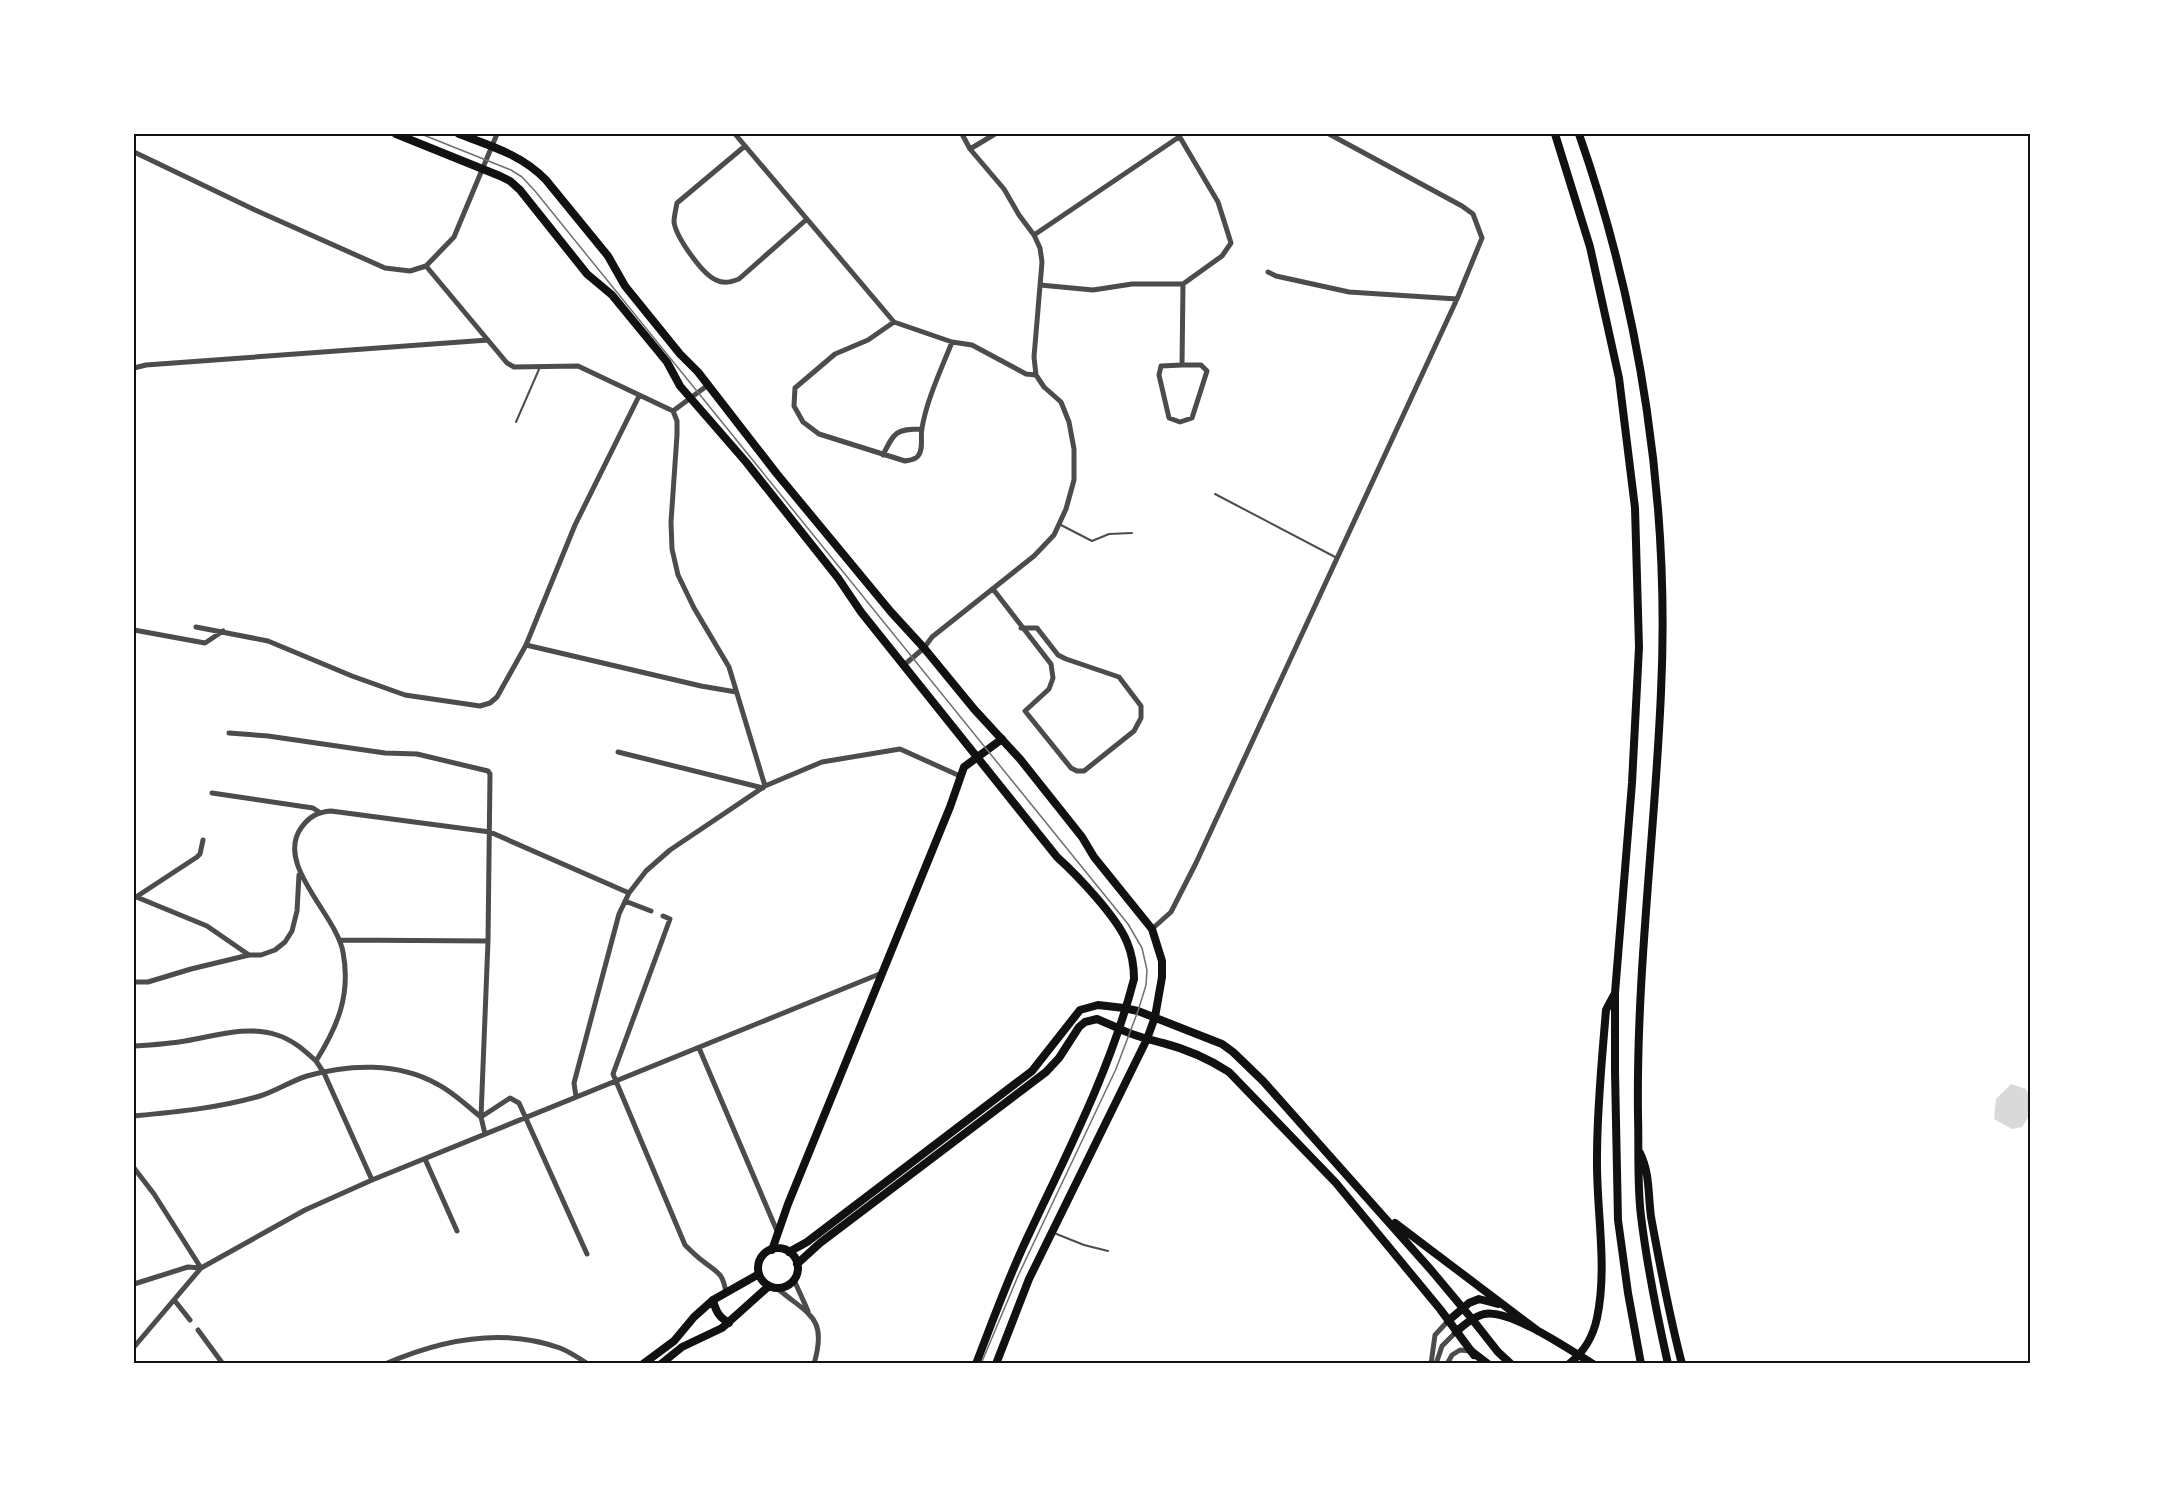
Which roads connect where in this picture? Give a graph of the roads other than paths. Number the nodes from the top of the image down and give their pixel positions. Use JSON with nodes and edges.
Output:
{"nodes":[{"id":1,"x":396,"y":134,"type":"edge"},
{"id":2,"x":459,"y":134,"type":"edge"},
{"id":3,"x":497,"y":134,"type":"edge"},
{"id":4,"x":735,"y":134,"type":"edge"},
{"id":5,"x":962,"y":134,"type":"edge"},
{"id":6,"x":995,"y":134,"type":"edge"},
{"id":7,"x":1329,"y":134,"type":"edge"},
{"id":8,"x":1554,"y":134,"type":"edge"},
{"id":9,"x":1579,"y":134,"type":"edge"},
{"id":10,"x":1179,"y":135,"type":"edge"},
{"id":11,"x":492,"y":145,"type":"junction"},
{"id":12,"x":745,"y":146,"type":"junction"},
{"id":13,"x":970,"y":149,"type":"junction"},
{"id":14,"x":134,"y":152,"type":"edge"},
{"id":15,"x":482,"y":168,"type":"junction"},
{"id":16,"x":807,"y":219,"type":"junction"},
{"id":17,"x":1034,"y":235,"type":"junction"},
{"id":18,"x":426,"y":266,"type":"junction"},
{"id":19,"x":1268,"y":272,"type":"dead end"},
{"id":20,"x":1183,"y":284,"type":"junction"},
{"id":21,"x":1040,"y":285,"type":"junction"},
{"id":22,"x":1457,"y":299,"type":"junction"},
{"id":23,"x":894,"y":322,"type":"junction"},
{"id":24,"x":488,"y":340,"type":"junction"},
{"id":25,"x":952,"y":342,"type":"junction"},
{"id":26,"x":1182,"y":364,"type":"junction"},
{"id":27,"x":540,"y":366,"type":"junction"},
{"id":28,"x":134,"y":368,"type":"edge"},
{"id":29,"x":1036,"y":375,"type":"junction"},
{"id":30,"x":708,"y":385,"type":"junction"},
{"id":31,"x":639,"y":396,"type":"junction"},
{"id":32,"x":691,"y":399,"type":"junction"},
{"id":33,"x":673,"y":411,"type":"junction"},
{"id":34,"x":516,"y":422,"type":"dead end"},
{"id":35,"x":922,"y":429,"type":"junction"},
{"id":36,"x":884,"y":455,"type":"junction"},
{"id":37,"x":1215,"y":494,"type":"dead end"},
{"id":38,"x":1059,"y":524,"type":"junction"},
{"id":39,"x":1132,"y":533,"type":"dead end"},
{"id":40,"x":1337,"y":558,"type":"junction"},
{"id":41,"x":993,"y":589,"type":"junction"},
{"id":42,"x":196,"y":627,"type":"dead end"},
{"id":43,"x":1022,"y":628,"type":"junction"},
{"id":44,"x":134,"y":630,"type":"edge"},
{"id":45,"x":224,"y":632,"type":"junction"},
{"id":46,"x":525,"y":645,"type":"junction"},
{"id":47,"x":924,"y":648,"type":"junction"},
{"id":48,"x":904,"y":665,"type":"junction"},
{"id":49,"x":736,"y":692,"type":"junction"},
{"id":50,"x":228,"y":734,"type":"dead end"},
{"id":51,"x":1002,"y":739,"type":"junction"},
{"id":52,"x":618,"y":752,"type":"dead end"},
{"id":53,"x":979,"y":758,"type":"junction"},
{"id":54,"x":960,"y":776,"type":"junction"},
{"id":55,"x":764,"y":787,"type":"junction"},
{"id":56,"x":212,"y":793,"type":"dead end"},
{"id":57,"x":319,"y":812,"type":"junction"},
{"id":58,"x":490,"y":832,"type":"junction"},
{"id":59,"x":203,"y":840,"type":"dead end"},
{"id":60,"x":300,"y":873,"type":"junction"},
{"id":61,"x":629,"y":892,"type":"junction"},
{"id":62,"x":135,"y":896,"type":"edge"},
{"id":63,"x":625,"y":901,"type":"junction"},
{"id":64,"x":651,"y":911,"type":"dead end"},
{"id":65,"x":663,"y":916,"type":"dead end"},
{"id":66,"x":1152,"y":929,"type":"junction"},
{"id":67,"x":340,"y":940,"type":"junction"},
{"id":68,"x":488,"y":941,"type":"junction"},
{"id":69,"x":249,"y":955,"type":"junction"},
{"id":70,"x":882,"y":973,"type":"junction"},
{"id":71,"x":134,"y":982,"type":"edge"},
{"id":72,"x":1615,"y":993,"type":"junction"},
{"id":73,"x":1124,"y":1008,"type":"junction"},
{"id":74,"x":1155,"y":1017,"type":"junction"},
{"id":75,"x":1118,"y":1028,"type":"junction"},
{"id":76,"x":1148,"y":1039,"type":"junction"},
{"id":77,"x":134,"y":1046,"type":"edge"},
{"id":78,"x":699,"y":1048,"type":"junction"},
{"id":79,"x":316,"y":1061,"type":"junction"},
{"id":80,"x":324,"y":1073,"type":"junction"},
{"id":81,"x":615,"y":1082,"type":"junction"},
{"id":82,"x":576,"y":1097,"type":"junction"},
{"id":83,"x":134,"y":1116,"type":"edge"},
{"id":84,"x":481,"y":1117,"type":"junction"},
{"id":85,"x":526,"y":1117,"type":"junction"},
{"id":86,"x":485,"y":1134,"type":"junction"},
{"id":87,"x":1639,"y":1150,"type":"junction"},
{"id":88,"x":425,"y":1159,"type":"junction"},
{"id":89,"x":134,"y":1168,"type":"edge"},
{"id":90,"x":372,"y":1180,"type":"junction"},
{"id":91,"x":1370,"y":1202,"type":"junction"},
{"id":92,"x":457,"y":1231,"type":"dead end"},
{"id":93,"x":777,"y":1231,"type":"junction"},
{"id":94,"x":1052,"y":1232,"type":"junction"},
{"id":95,"x":772,"y":1250,"type":"junction"},
{"id":96,"x":1108,"y":1251,"type":"dead end"},
{"id":97,"x":789,"y":1252,"type":"junction"},
{"id":98,"x":587,"y":1254,"type":"dead end"},
{"id":99,"x":797,"y":1264,"type":"junction"},
{"id":100,"x":201,"y":1268,"type":"junction"},
{"id":101,"x":759,"y":1274,"type":"junction"},
{"id":102,"x":794,"y":1280,"type":"junction"},
{"id":103,"x":134,"y":1284,"type":"edge"},
{"id":104,"x":773,"y":1287,"type":"junction"},
{"id":105,"x":726,"y":1293,"type":"junction"},
{"id":106,"x":713,"y":1300,"type":"junction"},
{"id":107,"x":175,"y":1301,"type":"junction"},
{"id":108,"x":1463,"y":1309,"type":"junction"},
{"id":109,"x":1515,"y":1312,"type":"junction"},
{"id":110,"x":809,"y":1313,"type":"junction"},
{"id":111,"x":1472,"y":1319,"type":"junction"},
{"id":112,"x":190,"y":1320,"type":"dead end"},
{"id":113,"x":1448,"y":1322,"type":"junction"},
{"id":114,"x":729,"y":1323,"type":"junction"},
{"id":115,"x":198,"y":1330,"type":"dead end"},
{"id":116,"x":1538,"y":1331,"type":"junction"},
{"id":117,"x":1456,"y":1332,"type":"junction"},
{"id":118,"x":134,"y":1347,"type":"edge"},
{"id":119,"x":1471,"y":1351,"type":"junction"},
{"id":120,"x":223,"y":1364,"type":"edge"},
{"id":121,"x":385,"y":1364,"type":"edge"},
{"id":122,"x":588,"y":1364,"type":"edge"},
{"id":123,"x":643,"y":1364,"type":"edge"},
{"id":124,"x":661,"y":1364,"type":"edge"},
{"id":125,"x":814,"y":1364,"type":"edge"},
{"id":126,"x":976,"y":1364,"type":"edge"},
{"id":127,"x":996,"y":1364,"type":"edge"},
{"id":128,"x":1431,"y":1364,"type":"edge"},
{"id":129,"x":1436,"y":1364,"type":"edge"},
{"id":130,"x":1447,"y":1364,"type":"edge"},
{"id":131,"x":1481,"y":1364,"type":"edge"},
{"id":132,"x":1488,"y":1364,"type":"edge"},
{"id":133,"x":1511,"y":1364,"type":"edge"},
{"id":134,"x":1569,"y":1364,"type":"edge"},
{"id":135,"x":1593,"y":1364,"type":"edge"},
{"id":136,"x":1641,"y":1364,"type":"edge"},
{"id":137,"x":1668,"y":1364,"type":"edge"},
{"id":138,"x":1682,"y":1364,"type":"edge"}],
"edges":[{"from":1,"to":15,"type":"main road"},
{"from":2,"to":11,"type":"main road"},
{"from":3,"to":11,"type":"street"},
{"from":4,"to":12,"type":"street"},
{"from":5,"to":13,"type":"street"},
{"from":6,"to":13,"type":"street"},
{"from":7,"to":22,"type":"street"},
{"from":8,"to":72,"type":"main road"},
{"from":9,"to":87,"type":"main road"},
{"from":10,"to":17,"type":"street"},
{"from":10,"to":20,"type":"street"},
{"from":11,"to":15,"type":"street"},
{"from":11,"to":30,"type":"main road"},
{"from":12,"to":16,"type":"street"},
{"from":12,"to":16,"type":"street"},
{"from":13,"to":17,"type":"street"},
{"from":14,"to":18,"type":"street"},
{"from":15,"to":18,"type":"street"},
{"from":15,"to":32,"type":"main road"},
{"from":16,"to":23,"type":"street"},
{"from":17,"to":21,"type":"street"},
{"from":18,"to":24,"type":"street"},
{"from":19,"to":22,"type":"street"},
{"from":20,"to":21,"type":"street"},
{"from":20,"to":26,"type":"street"},
{"from":21,"to":29,"type":"street"},
{"from":22,"to":40,"type":"street"},
{"from":23,"to":25,"type":"street"},
{"from":23,"to":36,"type":"street"},
{"from":24,"to":27,"type":"street"},
{"from":24,"to":28,"type":"street"},
{"from":25,"to":29,"type":"street"},
{"from":25,"to":35,"type":"street"},
{"from":26,"to":26,"type":"street"},
{"from":27,"to":31,"type":"street"},
{"from":27,"to":34,"type":"lane"},
{"from":29,"to":38,"type":"street"},
{"from":30,"to":32,"type":"street"},
{"from":30,"to":47,"type":"main road"},
{"from":31,"to":33,"type":"street"},
{"from":31,"to":46,"type":"street"},
{"from":32,"to":33,"type":"street"},
{"from":32,"to":48,"type":"main road"},
{"from":33,"to":49,"type":"street"},
{"from":35,"to":36,"type":"street"},
{"from":35,"to":36,"type":"street"},
{"from":37,"to":40,"type":"lane"},
{"from":38,"to":39,"type":"lane"},
{"from":38,"to":41,"type":"street"},
{"from":40,"to":66,"type":"street"},
{"from":41,"to":43,"type":"street"},
{"from":41,"to":47,"type":"street"},
{"from":42,"to":45,"type":"street"},
{"from":43,"to":43,"type":"street"},
{"from":44,"to":45,"type":"street"},
{"from":45,"to":46,"type":"street"},
{"from":46,"to":49,"type":"street"},
{"from":47,"to":48,"type":"street"},
{"from":47,"to":51,"type":"main road"},
{"from":48,"to":53,"type":"main road"},
{"from":49,"to":55,"type":"street"},
{"from":50,"to":58,"type":"street"},
{"from":51,"to":53,"type":"main road"},
{"from":51,"to":66,"type":"main road"},
{"from":52,"to":55,"type":"street"},
{"from":53,"to":54,"type":"main road"},
{"from":53,"to":73,"type":"main road"},
{"from":54,"to":55,"type":"street"},
{"from":54,"to":70,"type":"main road"},
{"from":55,"to":61,"type":"street"},
{"from":56,"to":57,"type":"street"},
{"from":57,"to":58,"type":"street"},
{"from":57,"to":60,"type":"street"},
{"from":58,"to":61,"type":"street"},
{"from":58,"to":68,"type":"street"},
{"from":59,"to":62,"type":"street"},
{"from":60,"to":67,"type":"street"},
{"from":60,"to":69,"type":"street"},
{"from":61,"to":63,"type":"street"},
{"from":62,"to":69,"type":"street"},
{"from":63,"to":64,"type":"street"},
{"from":63,"to":82,"type":"street"},
{"from":65,"to":81,"type":"street"},
{"from":66,"to":74,"type":"main road"},
{"from":67,"to":68,"type":"street"},
{"from":67,"to":79,"type":"street"},
{"from":68,"to":84,"type":"street"},
{"from":69,"to":71,"type":"street"},
{"from":70,"to":78,"type":"street"},
{"from":70,"to":93,"type":"main road"},
{"from":72,"to":134,"type":"main road"},
{"from":72,"to":136,"type":"main road"},
{"from":73,"to":74,"type":"main road"},
{"from":73,"to":75,"type":"main road"},
{"from":73,"to":97,"type":"main road"},
{"from":74,"to":76,"type":"main road"},
{"from":74,"to":91,"type":"main road"},
{"from":75,"to":76,"type":"main road"},
{"from":75,"to":99,"type":"main road"},
{"from":75,"to":126,"type":"main road"},
{"from":76,"to":94,"type":"main road"},
{"from":76,"to":113,"type":"main road"},
{"from":77,"to":79,"type":"street"},
{"from":78,"to":81,"type":"street"},
{"from":78,"to":93,"type":"street"},
{"from":79,"to":80,"type":"street"},
{"from":80,"to":83,"type":"street"},
{"from":80,"to":84,"type":"street"},
{"from":80,"to":90,"type":"street"},
{"from":81,"to":82,"type":"street"},
{"from":81,"to":105,"type":"street"},
{"from":82,"to":85,"type":"street"},
{"from":84,"to":85,"type":"street"},
{"from":84,"to":86,"type":"street"},
{"from":85,"to":86,"type":"street"},
{"from":85,"to":98,"type":"street"},
{"from":86,"to":88,"type":"street"},
{"from":87,"to":137,"type":"main road"},
{"from":87,"to":138,"type":"main road"},
{"from":88,"to":90,"type":"street"},
{"from":88,"to":92,"type":"street"},
{"from":89,"to":100,"type":"street"},
{"from":90,"to":100,"type":"street"},
{"from":91,"to":108,"type":"main road"},
{"from":91,"to":109,"type":"main road"},
{"from":93,"to":95,"type":"main road"},
{"from":94,"to":96,"type":"lane"},
{"from":94,"to":127,"type":"main road"},
{"from":95,"to":97,"type":"main road"},
{"from":95,"to":101,"type":"main road"},
{"from":97,"to":99,"type":"main road"},
{"from":99,"to":102,"type":"main road"},
{"from":100,"to":103,"type":"street"},
{"from":100,"to":107,"type":"street"},
{"from":101,"to":104,"type":"main road"},
{"from":101,"to":105,"type":"main road"},
{"from":102,"to":104,"type":"main road"},
{"from":102,"to":110,"type":"street"},
{"from":104,"to":110,"type":"street"},
{"from":104,"to":114,"type":"main road"},
{"from":105,"to":106,"type":"main road"},
{"from":106,"to":114,"type":"main road"},
{"from":106,"to":123,"type":"main road"},
{"from":107,"to":112,"type":"street"},
{"from":107,"to":118,"type":"street"},
{"from":108,"to":109,"type":"main road"},
{"from":108,"to":111,"type":"main road"},
{"from":108,"to":113,"type":"main road"},
{"from":109,"to":116,"type":"main road"},
{"from":110,"to":125,"type":"street"},
{"from":111,"to":116,"type":"main road"},
{"from":111,"to":117,"type":"main road"},
{"from":111,"to":133,"type":"main road"},
{"from":113,"to":117,"type":"main road"},
{"from":113,"to":128,"type":"street"},
{"from":114,"to":124,"type":"main road"},
{"from":115,"to":120,"type":"street"},
{"from":116,"to":135,"type":"main road"},
{"from":117,"to":119,"type":"main road"},
{"from":117,"to":129,"type":"street"},
{"from":119,"to":130,"type":"street"},
{"from":119,"to":131,"type":"main road"},
{"from":119,"to":132,"type":"main road"},
{"from":121,"to":122,"type":"street"}]}
